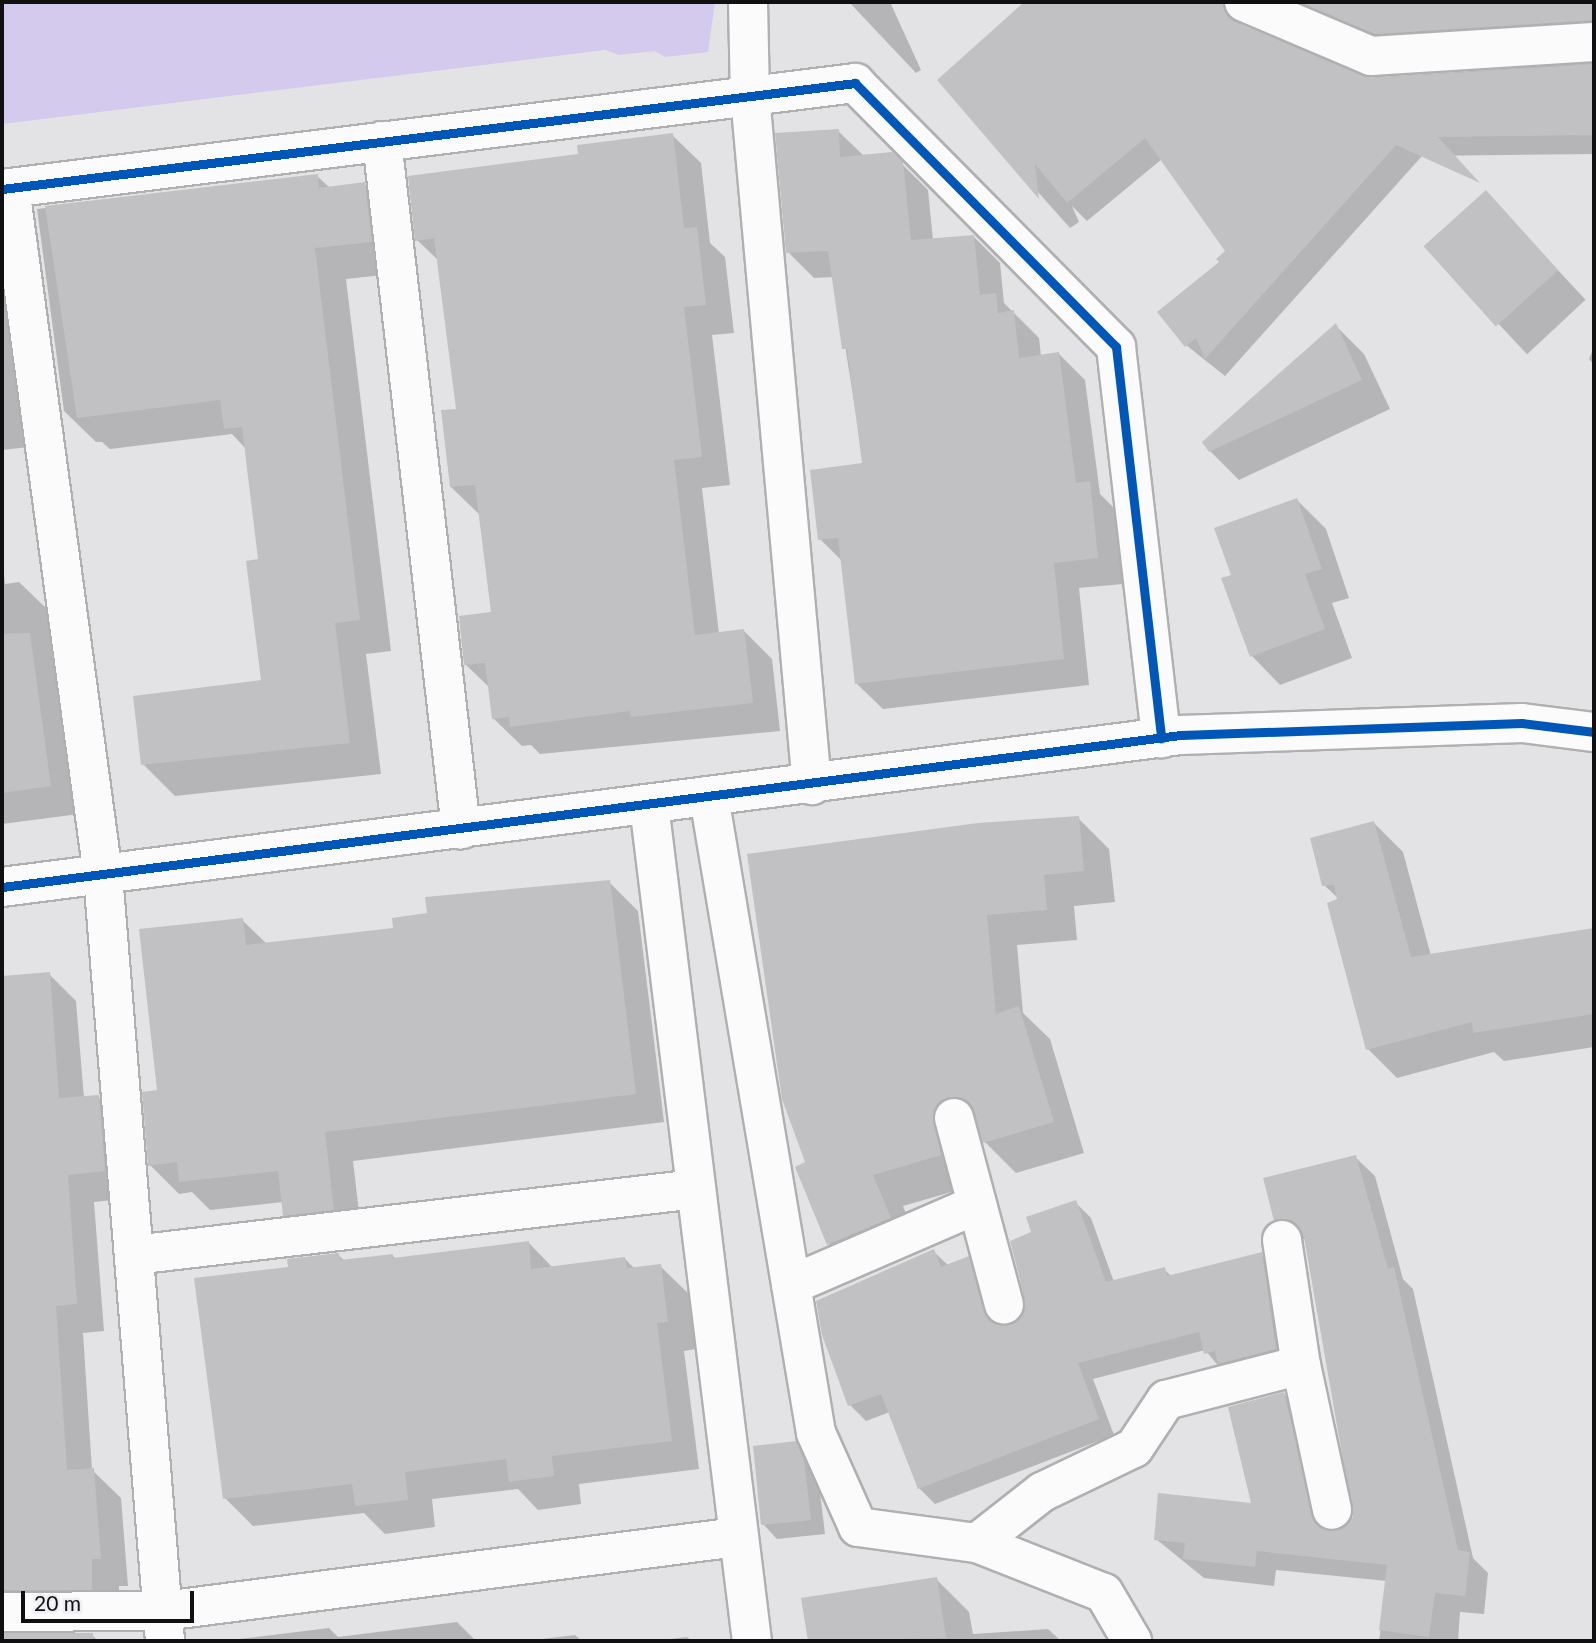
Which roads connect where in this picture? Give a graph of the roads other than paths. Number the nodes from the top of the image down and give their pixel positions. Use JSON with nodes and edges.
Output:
{"nodes":[{"id":1,"x":748,"y":2,"type":"edge"},
{"id":2,"x":1244,"y":2,"type":"edge"},
{"id":3,"x":1594,"y":42,"type":"edge"},
{"id":4,"x":750,"y":96,"type":"junction"},
{"id":5,"x":382,"y":141,"type":"junction"},
{"id":6,"x":6,"y":188,"type":"edge"},
{"id":7,"x":1594,"y":732,"type":"edge"},
{"id":8,"x":1161,"y":738,"type":"junction"},
{"id":9,"x":812,"y":785,"type":"junction"},
{"id":10,"x":709,"y":797,"type":"junction"},
{"id":11,"x":649,"y":805,"type":"junction"},
{"id":12,"x":461,"y":829,"type":"junction"},
{"id":13,"x":103,"y":875,"type":"junction"},
{"id":14,"x":2,"y":887,"type":"edge"},
{"id":15,"x":954,"y":1118,"type":"dead end"},
{"id":16,"x":696,"y":1189,"type":"junction"},
{"id":17,"x":976,"y":1205,"type":"junction"},
{"id":18,"x":1282,"y":1240,"type":"dead end"},
{"id":19,"x":134,"y":1255,"type":"junction"},
{"id":20,"x":791,"y":1284,"type":"junction"},
{"id":21,"x":1004,"y":1304,"type":"dead end"},
{"id":22,"x":1301,"y":1364,"type":"junction"},
{"id":23,"x":1332,"y":1510,"type":"dead end"},
{"id":24,"x":737,"y":1537,"type":"junction"},
{"id":25,"x":977,"y":1543,"type":"junction"},
{"id":26,"x":2,"y":1612,"type":"edge"},
{"id":27,"x":165,"y":1626,"type":"edge"},
{"id":28,"x":752,"y":1641,"type":"edge"},
{"id":29,"x":1132,"y":1641,"type":"edge"}],
"edges":[{"from":1,"to":4,"type":"street"},
{"from":2,"to":3,"type":"street"},
{"from":4,"to":5,"type":"street"},
{"from":4,"to":8,"type":"street"},
{"from":4,"to":9,"type":"street"},
{"from":5,"to":6,"type":"street"},
{"from":5,"to":12,"type":"street"},
{"from":6,"to":13,"type":"street"},
{"from":7,"to":8,"type":"street"},
{"from":8,"to":9,"type":"street"},
{"from":9,"to":10,"type":"street"},
{"from":10,"to":11,"type":"street"},
{"from":10,"to":20,"type":"street"},
{"from":11,"to":12,"type":"street"},
{"from":11,"to":16,"type":"street"},
{"from":12,"to":13,"type":"street"},
{"from":13,"to":14,"type":"street"},
{"from":13,"to":19,"type":"street"},
{"from":15,"to":17,"type":"street"},
{"from":16,"to":19,"type":"street"},
{"from":16,"to":24,"type":"street"},
{"from":17,"to":20,"type":"street"},
{"from":17,"to":21,"type":"street"},
{"from":18,"to":22,"type":"street"},
{"from":19,"to":27,"type":"street"},
{"from":20,"to":25,"type":"street"},
{"from":22,"to":23,"type":"street"},
{"from":22,"to":25,"type":"street"},
{"from":24,"to":27,"type":"street"},
{"from":24,"to":28,"type":"street"},
{"from":25,"to":29,"type":"street"},
{"from":26,"to":27,"type":"street"}]}
